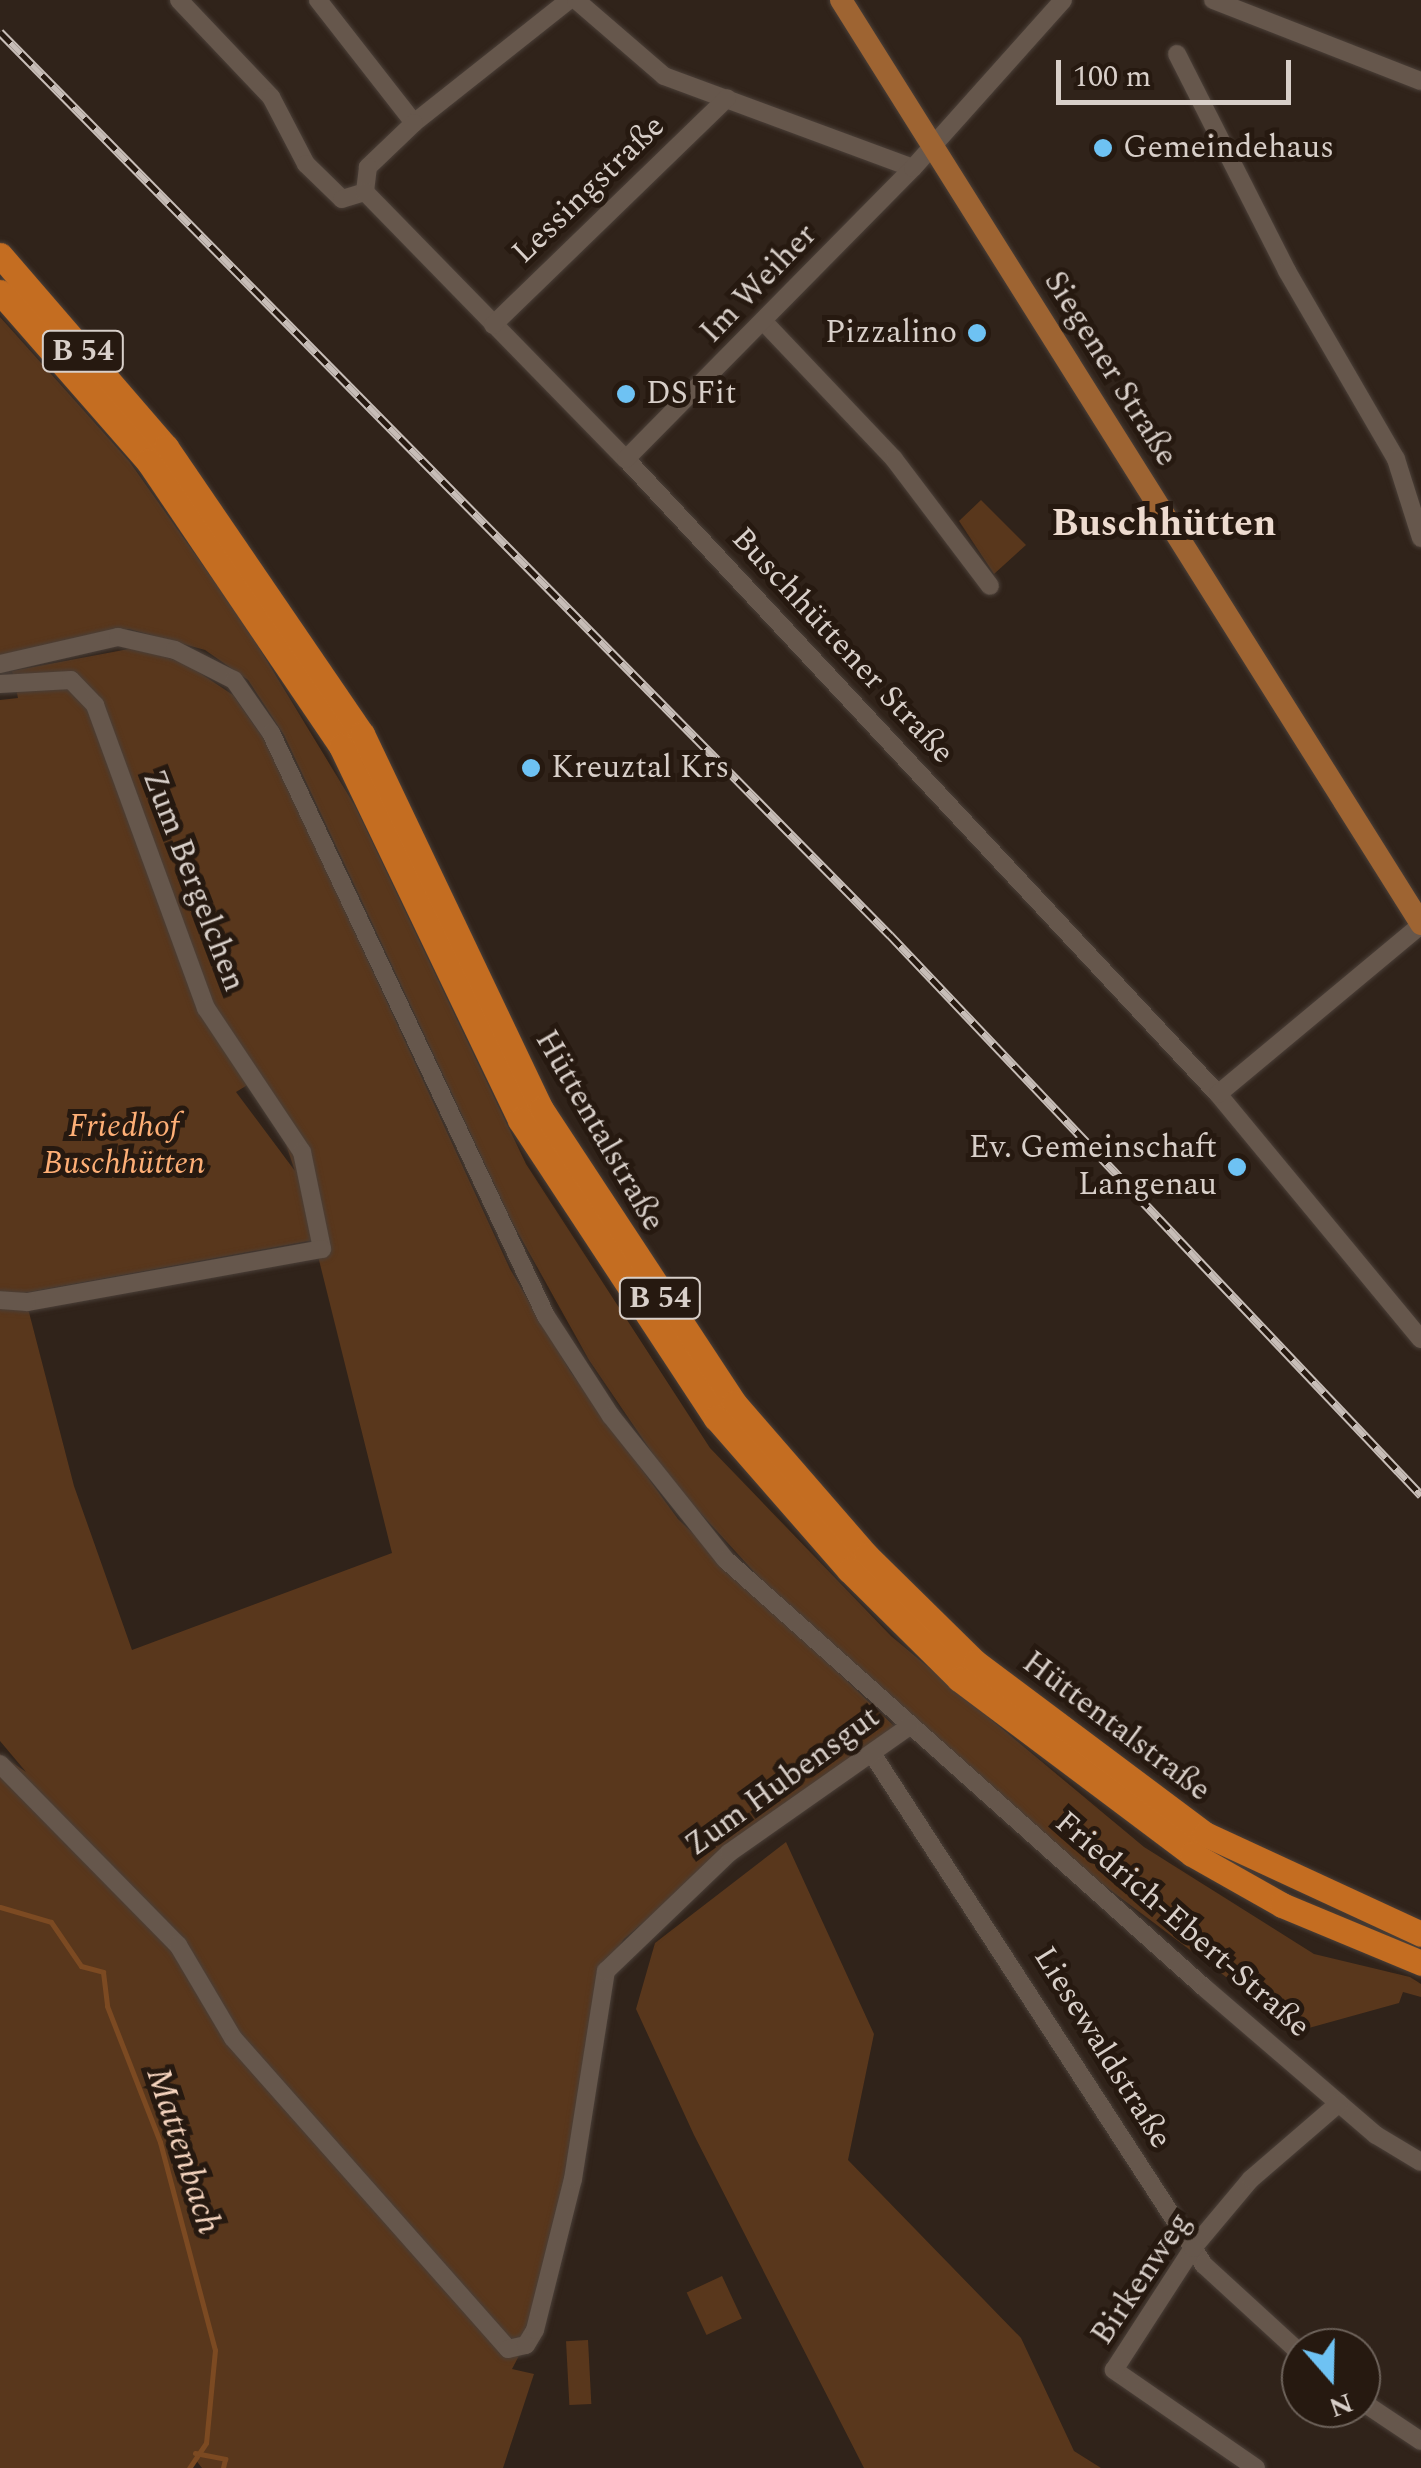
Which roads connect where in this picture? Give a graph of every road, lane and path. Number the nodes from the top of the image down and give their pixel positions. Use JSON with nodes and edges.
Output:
{"nodes":[{"id":1,"x":179,"y":0,"type":"edge"},
{"id":2,"x":318,"y":0,"type":"edge"},
{"id":3,"x":573,"y":0,"type":"edge"},
{"id":4,"x":841,"y":0,"type":"edge"},
{"id":5,"x":1063,"y":0,"type":"edge"},
{"id":6,"x":1214,"y":0,"type":"edge"},
{"id":7,"x":1178,"y":54,"type":"dead end"},
{"id":8,"x":1421,"y":81,"type":"edge"},
{"id":9,"x":728,"y":98,"type":"junction"},
{"id":10,"x":414,"y":124,"type":"junction"},
{"id":11,"x":932,"y":148,"type":"junction"},
{"id":12,"x":913,"y":168,"type":"junction"},
{"id":13,"x":364,"y":192,"type":"junction"},
{"id":14,"x":0,"y":255,"type":"edge"},
{"id":15,"x":0,"y":292,"type":"edge"},
{"id":16,"x":764,"y":323,"type":"junction"},
{"id":17,"x":493,"y":325,"type":"junction"},
{"id":18,"x":157,"y":454,"type":"junction"},
{"id":19,"x":626,"y":459,"type":"junction"},
{"id":20,"x":1421,"y":538,"type":"edge"},
{"id":21,"x":990,"y":586,"type":"dead end"},
{"id":22,"x":0,"y":664,"type":"edge"},
{"id":23,"x":0,"y":684,"type":"edge"},
{"id":24,"x":1421,"y":924,"type":"edge"},
{"id":25,"x":1218,"y":1094,"type":"junction"},
{"id":26,"x":0,"y":1300,"type":"edge"},
{"id":27,"x":1421,"y":1339,"type":"edge"},
{"id":28,"x":910,"y":1726,"type":"junction"},
{"id":29,"x":873,"y":1755,"type":"junction"},
{"id":30,"x":0,"y":1764,"type":"edge"},
{"id":31,"x":1411,"y":1931,"type":"edge"},
{"id":32,"x":1421,"y":1963,"type":"edge"},
{"id":33,"x":1339,"y":2103,"type":"junction"},
{"id":34,"x":1421,"y":2162,"type":"edge"},
{"id":35,"x":1193,"y":2248,"type":"junction"},
{"id":36,"x":1281,"y":2334,"type":"edge"},
{"id":37,"x":1381,"y":2414,"type":"edge"},
{"id":38,"x":1421,"y":2441,"type":"edge"},
{"id":39,"x":1256,"y":2468,"type":"edge"}],
"edges":[{"from":1,"to":13,"type":"street"},
{"from":2,"to":10,"type":"street"},
{"from":3,"to":9,"type":"street"},
{"from":3,"to":10,"type":"street"},
{"from":4,"to":11,"type":"main road","name":"Siegener Straße"},
{"from":5,"to":11,"type":"street","name":"Im Weiher"},
{"from":6,"to":8,"type":"street"},
{"from":7,"to":20,"type":"street"},
{"from":9,"to":12,"type":"street"},
{"from":9,"to":17,"type":"street","name":"Lessingstraße"},
{"from":10,"to":13,"type":"street"},
{"from":11,"to":12,"type":"street","name":"Im Weiher"},
{"from":11,"to":24,"type":"main road","name":"Siegener Straße"},
{"from":12,"to":16,"type":"street","name":"Im Weiher"},
{"from":13,"to":17,"type":"street","name":"Buschhüttener Straße"},
{"from":14,"to":18,"type":"highway","name":"Hüttentalstraße","number":"B 54"},
{"from":15,"to":18,"type":"highway","name":"Hüttentalstraße","number":"B 54"},
{"from":16,"to":19,"type":"street","name":"Im Weiher"},
{"from":16,"to":21,"type":"street"},
{"from":17,"to":19,"type":"street","name":"Buschhüttener Straße"},
{"from":18,"to":31,"type":"highway","name":"Hüttentalstraße","number":"B 54"},
{"from":18,"to":32,"type":"highway","name":"Hüttentalstraße","number":"B 54"},
{"from":19,"to":25,"type":"street","name":"Buschhüttener Straße"},
{"from":22,"to":28,"type":"street","name":"Friedrich-Ebert-Straße"},
{"from":23,"to":26,"type":"street","name":"Zum Bergelchen"},
{"from":24,"to":25,"type":"street"},
{"from":25,"to":27,"type":"street","name":"Buschhüttener Straße"},
{"from":28,"to":29,"type":"street","name":"Zum Hubensgut"},
{"from":28,"to":33,"type":"street","name":"Friedrich-Ebert-Straße"},
{"from":29,"to":30,"type":"street","name":"Zum Hubensgut"},
{"from":29,"to":35,"type":"street","name":"Liesewaldstraße"},
{"from":33,"to":34,"type":"street","name":"Friedrich-Ebert-Straße"},
{"from":33,"to":35,"type":"street","name":"Birkenweg"},
{"from":35,"to":36,"type":"street","name":"Liesewaldstraße"},
{"from":35,"to":39,"type":"street","name":"Birkenweg"},
{"from":37,"to":38,"type":"street"}]}
